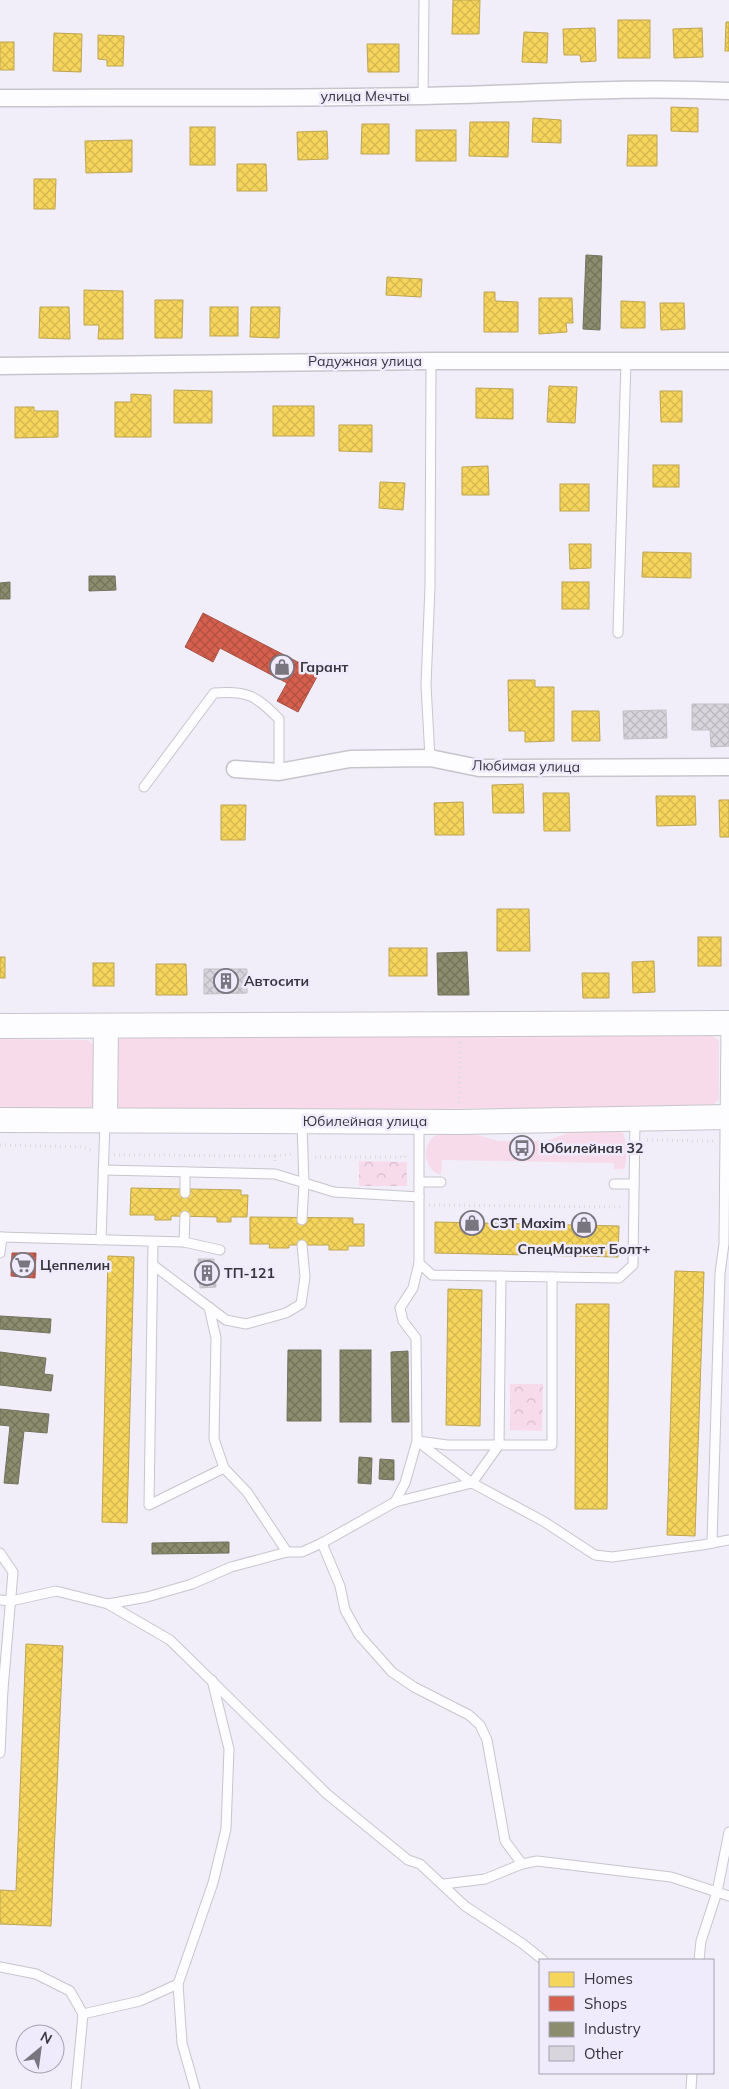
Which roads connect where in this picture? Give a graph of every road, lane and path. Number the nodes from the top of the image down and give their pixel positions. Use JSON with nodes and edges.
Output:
{"nodes":[{"id":1,"x":424,"y":0,"type":"edge"},
{"id":2,"x":729,"y":91,"type":"edge"},
{"id":3,"x":423,"y":96,"type":"junction"},
{"id":4,"x":0,"y":98,"type":"edge"},
{"id":5,"x":626,"y":360,"type":"junction"},
{"id":6,"x":431,"y":361,"type":"junction"},
{"id":7,"x":729,"y":361,"type":"edge"},
{"id":8,"x":0,"y":366,"type":"edge"},
{"id":9,"x":618,"y":633,"type":"dead end"},
{"id":10,"x":430,"y":758,"type":"junction"},
{"id":11,"x":729,"y":767,"type":"edge"},
{"id":12,"x":235,"y":769,"type":"dead end"},
{"id":13,"x":280,"y":772,"type":"junction"},
{"id":14,"x":144,"y":787,"type":"dead end"},
{"id":15,"x":728,"y":1022,"type":"edge"},
{"id":16,"x":0,"y":1026,"type":"edge"},
{"id":17,"x":106,"y":1026,"type":"junction"},
{"id":18,"x":460,"y":1040,"type":"dead end"},
{"id":19,"x":459,"y":1106,"type":"dead end"},
{"id":20,"x":728,"y":1117,"type":"edge"},
{"id":21,"x":0,"y":1120,"type":"edge"},
{"id":22,"x":105,"y":1121,"type":"junction"},
{"id":23,"x":302,"y":1121,"type":"junction"},
{"id":24,"x":635,"y":1129,"type":"junction"},
{"id":25,"x":419,"y":1133,"type":"junction"},
{"id":26,"x":726,"y":1141,"type":"junction"},
{"id":27,"x":0,"y":1145,"type":"edge"},
{"id":28,"x":104,"y":1155,"type":"junction"},
{"id":29,"x":303,"y":1157,"type":"junction"},
{"id":30,"x":103,"y":1170,"type":"junction"},
{"id":31,"x":186,"y":1172,"type":"junction"},
{"id":32,"x":275,"y":1174,"type":"junction"},
{"id":33,"x":419,"y":1182,"type":"junction"},
{"id":34,"x":441,"y":1182,"type":"dead end"},
{"id":35,"x":304,"y":1184,"type":"junction"},
{"id":36,"x":614,"y":1184,"type":"dead end"},
{"id":37,"x":634,"y":1184,"type":"junction"},
{"id":38,"x":185,"y":1193,"type":"dead end"},
{"id":39,"x":419,"y":1201,"type":"junction"},
{"id":40,"x":634,"y":1207,"type":"junction"},
{"id":41,"x":185,"y":1216,"type":"dead end"},
{"id":42,"x":302,"y":1220,"type":"dead end"},
{"id":43,"x":1,"y":1237,"type":"edge"},
{"id":44,"x":101,"y":1240,"type":"junction"},
{"id":45,"x":153,"y":1242,"type":"junction"},
{"id":46,"x":184,"y":1242,"type":"junction"},
{"id":47,"x":302,"y":1245,"type":"dead end"},
{"id":48,"x":727,"y":1247,"type":"edge"},
{"id":49,"x":220,"y":1250,"type":"dead end"},
{"id":50,"x":0,"y":1253,"type":"edge"},
{"id":51,"x":419,"y":1264,"type":"junction"},
{"id":52,"x":153,"y":1265,"type":"junction"},
{"id":53,"x":501,"y":1276,"type":"junction"},
{"id":54,"x":552,"y":1277,"type":"junction"},
{"id":55,"x":209,"y":1307,"type":"junction"},
{"id":56,"x":417,"y":1440,"type":"junction"},
{"id":57,"x":499,"y":1445,"type":"junction"},
{"id":58,"x":224,"y":1468,"type":"junction"},
{"id":59,"x":472,"y":1483,"type":"junction"},
{"id":60,"x":396,"y":1502,"type":"junction"},
{"id":61,"x":729,"y":1540,"type":"edge"},
{"id":62,"x":322,"y":1543,"type":"junction"},
{"id":63,"x":712,"y":1543,"type":"junction"},
{"id":64,"x":287,"y":1552,"type":"junction"},
{"id":65,"x":0,"y":1554,"type":"edge"},
{"id":66,"x":0,"y":1600,"type":"edge"},
{"id":67,"x":11,"y":1601,"type":"junction"},
{"id":68,"x":108,"y":1604,"type":"junction"},
{"id":69,"x":212,"y":1680,"type":"junction"},
{"id":70,"x":2,"y":1689,"type":"edge"},
{"id":71,"x":0,"y":1753,"type":"edge"},
{"id":72,"x":729,"y":1832,"type":"edge"},
{"id":73,"x":522,"y":1864,"type":"junction"},
{"id":74,"x":444,"y":1884,"type":"junction"},
{"id":75,"x":717,"y":1892,"type":"junction"},
{"id":76,"x":729,"y":1896,"type":"edge"},
{"id":77,"x":542,"y":1959,"type":"edge"},
{"id":78,"x":698,"y":1959,"type":"edge"},
{"id":79,"x":0,"y":1967,"type":"edge"},
{"id":80,"x":178,"y":1984,"type":"junction"},
{"id":81,"x":82,"y":2014,"type":"junction"},
{"id":82,"x":692,"y":2074,"type":"edge"},
{"id":83,"x":76,"y":2089,"type":"edge"},
{"id":84,"x":195,"y":2089,"type":"edge"},
{"id":85,"x":691,"y":2089,"type":"edge"}],
"edges":[{"from":1,"to":3,"type":"lane"},
{"from":2,"to":3,"type":"street","name":"улица Мечты"},
{"from":3,"to":4,"type":"street","name":"улица Мечты"},
{"from":5,"to":6,"type":"street","name":"Радужная улица"},
{"from":5,"to":7,"type":"street","name":"Радужная улица"},
{"from":5,"to":9,"type":"lane"},
{"from":6,"to":8,"type":"street","name":"Радужная улица"},
{"from":6,"to":10,"type":"lane"},
{"from":10,"to":11,"type":"street","name":"Любимая улица"},
{"from":10,"to":13,"type":"street","name":"Любимая улица"},
{"from":12,"to":13,"type":"street","name":"Любимая улица"},
{"from":13,"to":14,"type":"lane"},
{"from":15,"to":17,"type":"main road"},
{"from":15,"to":20,"type":"lane"},
{"from":16,"to":17,"type":"main road"},
{"from":17,"to":22,"type":"main road"},
{"from":18,"to":19,"type":"path"},
{"from":20,"to":24,"type":"main road","name":"Юбилейная улица"},
{"from":20,"to":26,"type":"lane"},
{"from":21,"to":22,"type":"main road","name":"Юбилейная улица"},
{"from":22,"to":23,"type":"main road","name":"Юбилейная улица"},
{"from":22,"to":28,"type":"lane"},
{"from":23,"to":25,"type":"main road","name":"Юбилейная улица"},
{"from":23,"to":29,"type":"lane"},
{"from":24,"to":25,"type":"main road","name":"Юбилейная улица"},
{"from":24,"to":26,"type":"path"},
{"from":24,"to":37,"type":"lane"},
{"from":25,"to":29,"type":"path"},
{"from":25,"to":33,"type":"lane"},
{"from":26,"to":48,"type":"lane"},
{"from":27,"to":28,"type":"path"},
{"from":28,"to":30,"type":"lane"},
{"from":28,"to":32,"type":"path"},
{"from":29,"to":35,"type":"lane"},
{"from":30,"to":31,"type":"lane"},
{"from":30,"to":44,"type":"lane"},
{"from":31,"to":32,"type":"lane"},
{"from":31,"to":38,"type":"lane"},
{"from":32,"to":35,"type":"lane"},
{"from":33,"to":34,"type":"lane"},
{"from":33,"to":39,"type":"lane"},
{"from":35,"to":39,"type":"lane"},
{"from":35,"to":42,"type":"lane"},
{"from":36,"to":37,"type":"lane"},
{"from":37,"to":40,"type":"lane"},
{"from":39,"to":40,"type":"path"},
{"from":39,"to":51,"type":"lane"},
{"from":40,"to":54,"type":"lane"},
{"from":41,"to":46,"type":"lane"},
{"from":43,"to":44,"type":"lane"},
{"from":43,"to":50,"type":"lane"},
{"from":44,"to":45,"type":"lane"},
{"from":45,"to":46,"type":"lane"},
{"from":45,"to":52,"type":"lane"},
{"from":46,"to":49,"type":"lane"},
{"from":47,"to":55,"type":"lane"},
{"from":48,"to":63,"type":"lane"},
{"from":51,"to":53,"type":"lane"},
{"from":51,"to":56,"type":"lane"},
{"from":52,"to":55,"type":"lane"},
{"from":52,"to":58,"type":"lane"},
{"from":53,"to":54,"type":"lane"},
{"from":53,"to":57,"type":"lane"},
{"from":54,"to":57,"type":"lane"},
{"from":55,"to":58,"type":"lane"},
{"from":56,"to":57,"type":"lane"},
{"from":56,"to":59,"type":"lane"},
{"from":56,"to":60,"type":"lane"},
{"from":57,"to":59,"type":"lane"},
{"from":58,"to":64,"type":"lane"},
{"from":59,"to":60,"type":"lane"},
{"from":59,"to":63,"type":"lane"},
{"from":60,"to":62,"type":"lane"},
{"from":61,"to":63,"type":"lane"},
{"from":62,"to":64,"type":"lane"},
{"from":62,"to":73,"type":"lane"},
{"from":64,"to":68,"type":"lane"},
{"from":65,"to":67,"type":"lane"},
{"from":66,"to":67,"type":"lane"},
{"from":67,"to":68,"type":"lane"},
{"from":67,"to":70,"type":"lane"},
{"from":68,"to":69,"type":"lane"},
{"from":69,"to":74,"type":"lane"},
{"from":69,"to":80,"type":"lane"},
{"from":70,"to":71,"type":"lane"},
{"from":72,"to":75,"type":"lane"},
{"from":73,"to":74,"type":"lane"},
{"from":73,"to":75,"type":"lane"},
{"from":74,"to":77,"type":"lane"},
{"from":75,"to":76,"type":"lane"},
{"from":75,"to":78,"type":"lane"},
{"from":79,"to":81,"type":"lane"},
{"from":80,"to":81,"type":"lane"},
{"from":80,"to":84,"type":"lane"},
{"from":81,"to":83,"type":"lane"},
{"from":82,"to":85,"type":"lane"}]}
